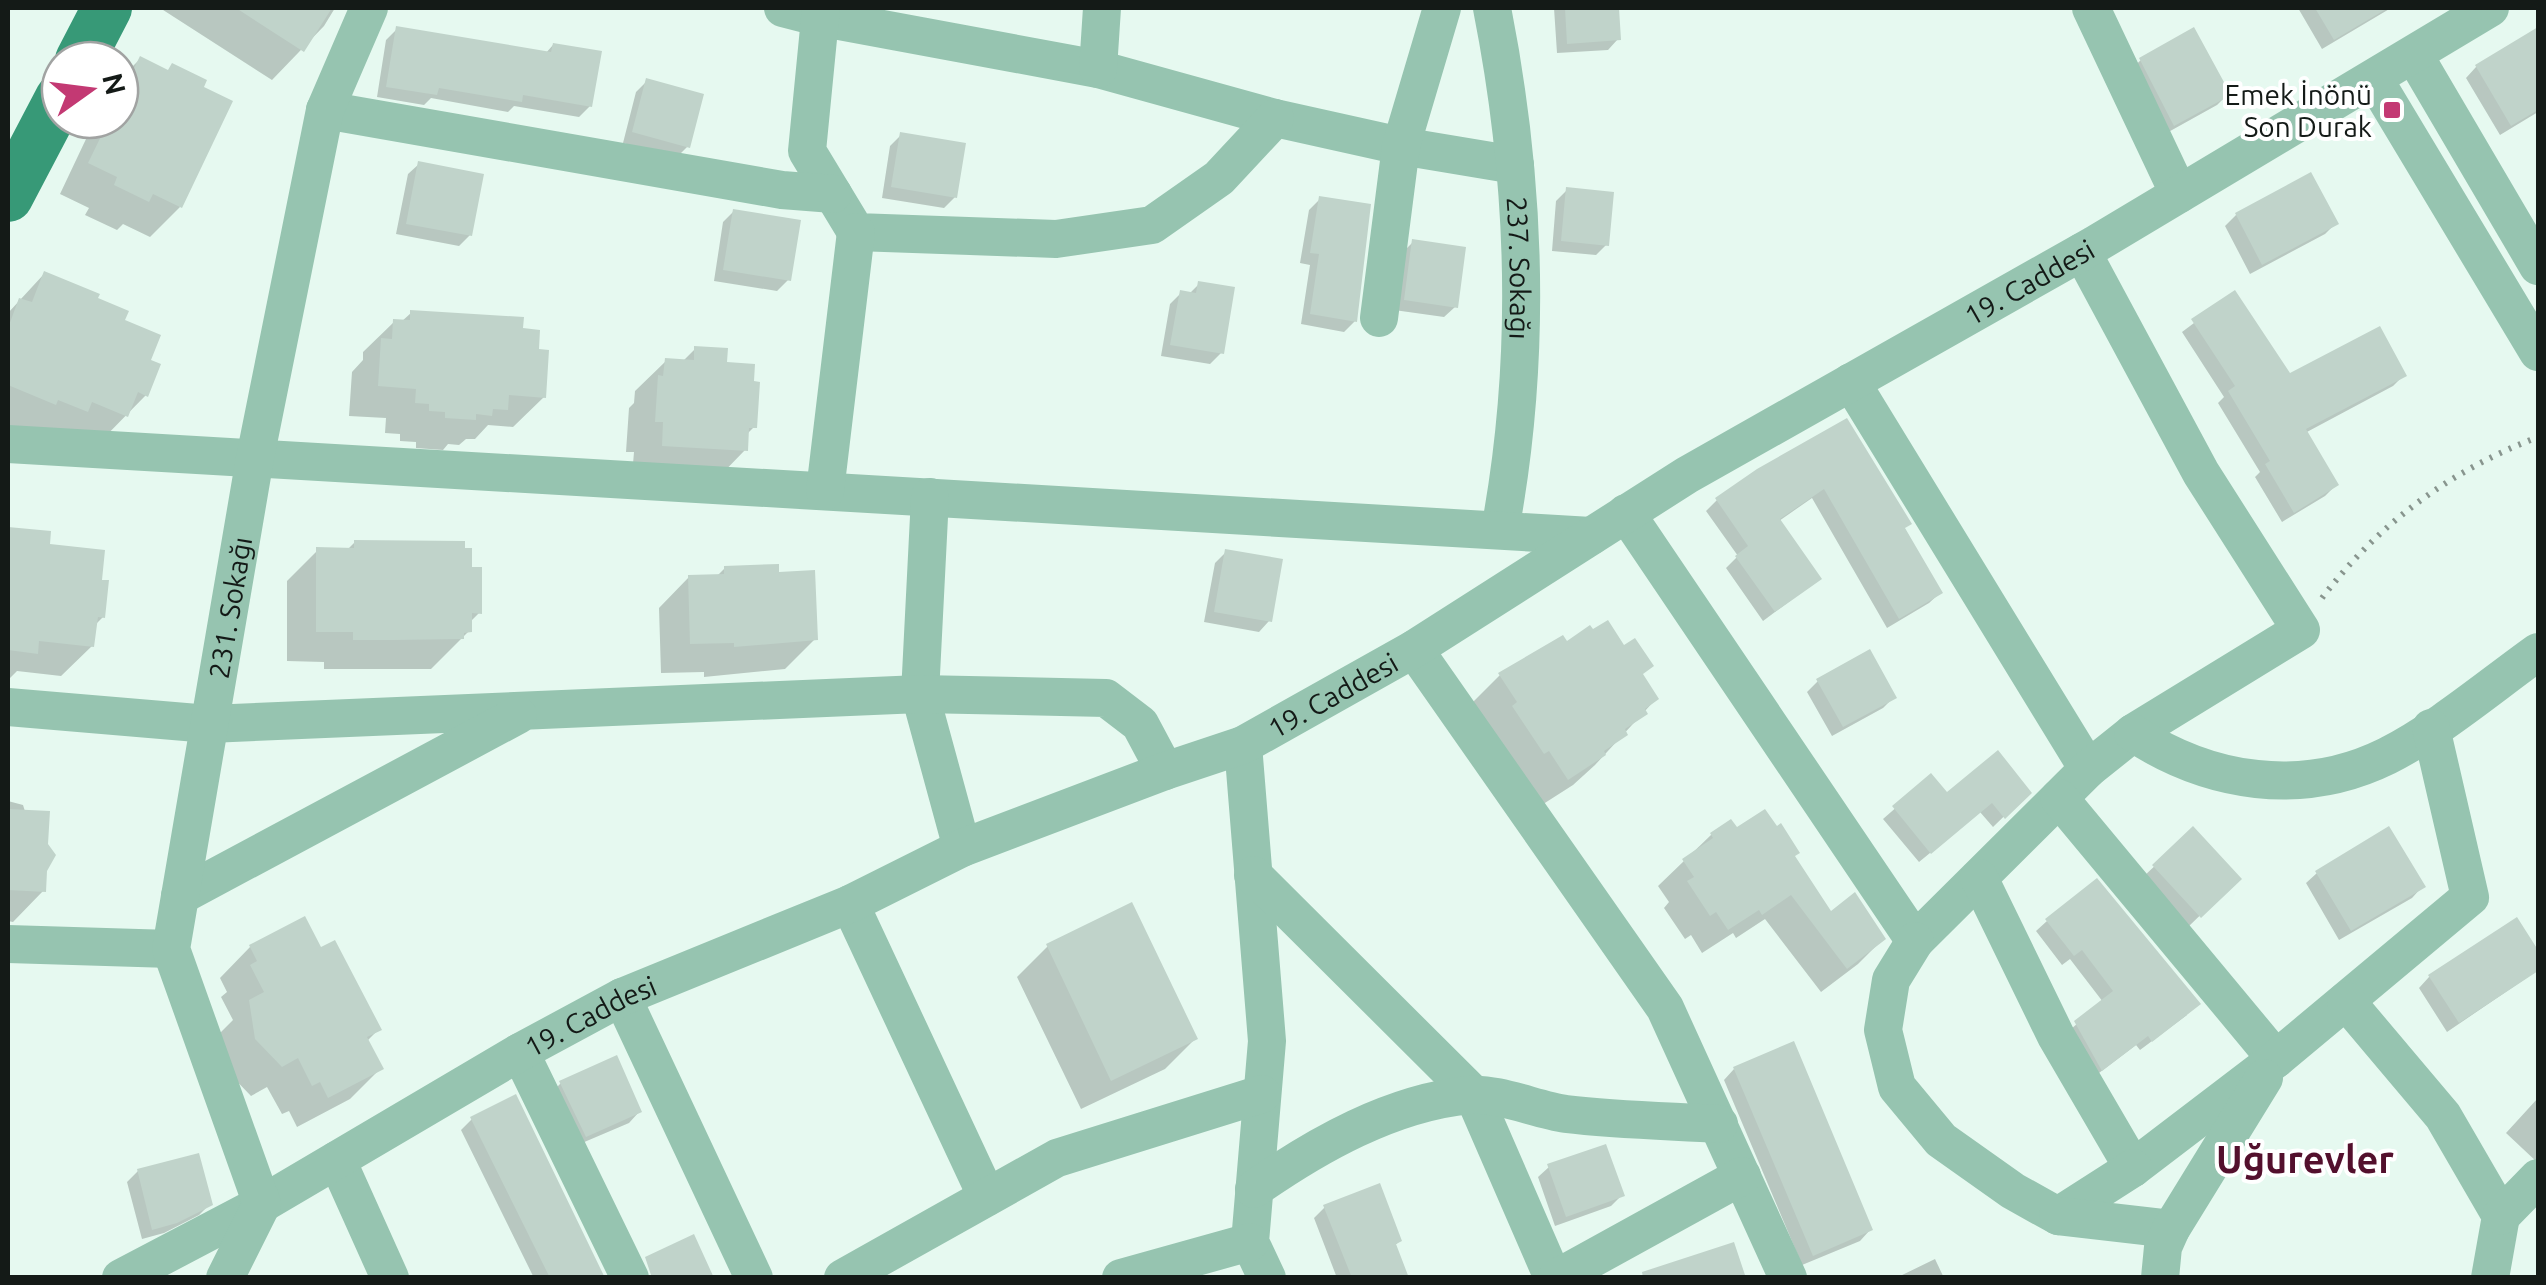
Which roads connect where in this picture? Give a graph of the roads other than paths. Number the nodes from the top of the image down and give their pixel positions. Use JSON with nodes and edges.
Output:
{"nodes":[{"id":1,"x":108,"y":8,"type":"edge"},
{"id":2,"x":369,"y":8,"type":"edge"},
{"id":3,"x":1102,"y":8,"type":"edge"},
{"id":4,"x":1442,"y":8,"type":"edge"},
{"id":5,"x":1492,"y":8,"type":"edge"},
{"id":6,"x":2091,"y":8,"type":"edge"},
{"id":7,"x":807,"y":11,"type":"edge"},
{"id":8,"x":2465,"y":14,"type":"edge"},
{"id":9,"x":91,"y":40,"type":"edge"},
{"id":10,"x":2414,"y":55,"type":"junction"},
{"id":11,"x":1098,"y":69,"type":"junction"},
{"id":12,"x":2374,"y":79,"type":"junction"},
{"id":13,"x":325,"y":110,"type":"junction"},
{"id":14,"x":1275,"y":118,"type":"junction"},
{"id":15,"x":40,"y":136,"type":"edge"},
{"id":16,"x":1400,"y":146,"type":"junction"},
{"id":17,"x":1515,"y":166,"type":"junction"},
{"id":18,"x":833,"y":194,"type":"junction"},
{"id":19,"x":2179,"y":194,"type":"junction"},
{"id":20,"x":8,"y":197,"type":"edge"},
{"id":21,"x":856,"y":232,"type":"junction"},
{"id":22,"x":2082,"y":252,"type":"junction"},
{"id":23,"x":2538,"y":266,"type":"edge"},
{"id":24,"x":1379,"y":318,"type":"dead end"},
{"id":25,"x":2538,"y":352,"type":"edge"},
{"id":26,"x":1851,"y":382,"type":"junction"},
{"id":27,"x":8,"y":444,"type":"edge"},
{"id":28,"x":255,"y":458,"type":"junction"},
{"id":29,"x":825,"y":491,"type":"junction"},
{"id":30,"x":930,"y":497,"type":"junction"},
{"id":31,"x":1626,"y":514,"type":"junction"},
{"id":32,"x":1500,"y":530,"type":"junction"},
{"id":33,"x":1591,"y":536,"type":"junction"},
{"id":34,"x":1414,"y":649,"type":"junction"},
{"id":35,"x":2538,"y":652,"type":"edge"},
{"id":36,"x":920,"y":694,"type":"junction"},
{"id":37,"x":8,"y":707,"type":"edge"},
{"id":38,"x":524,"y":712,"type":"junction"},
{"id":39,"x":210,"y":724,"type":"junction"},
{"id":40,"x":2431,"y":728,"type":"junction"},
{"id":41,"x":2133,"y":733,"type":"junction"},
{"id":42,"x":1243,"y":745,"type":"junction"},
{"id":43,"x":2088,"y":769,"type":"junction"},
{"id":44,"x":1165,"y":771,"type":"junction"},
{"id":45,"x":2058,"y":798,"type":"junction"},
{"id":46,"x":962,"y":848,"type":"junction"},
{"id":47,"x":1254,"y":876,"type":"junction"},
{"id":48,"x":1978,"y":878,"type":"junction"},
{"id":49,"x":180,"y":896,"type":"junction"},
{"id":50,"x":850,"y":904,"type":"junction"},
{"id":51,"x":1915,"y":942,"type":"junction"},
{"id":52,"x":8,"y":944,"type":"edge"},
{"id":53,"x":171,"y":949,"type":"junction"},
{"id":54,"x":622,"y":997,"type":"junction"},
{"id":55,"x":2346,"y":1001,"type":"junction"},
{"id":56,"x":520,"y":1052,"type":"junction"},
{"id":57,"x":2276,"y":1059,"type":"junction"},
{"id":58,"x":1262,"y":1094,"type":"junction"},
{"id":59,"x":1473,"y":1094,"type":"junction"},
{"id":60,"x":1718,"y":1124,"type":"junction"},
{"id":61,"x":337,"y":1160,"type":"junction"},
{"id":62,"x":2133,"y":1168,"type":"junction"},
{"id":63,"x":1742,"y":1176,"type":"junction"},
{"id":64,"x":2538,"y":1178,"type":"edge"},
{"id":65,"x":1254,"y":1190,"type":"junction"},
{"id":66,"x":987,"y":1197,"type":"junction"},
{"id":67,"x":262,"y":1204,"type":"junction"},
{"id":68,"x":2058,"y":1216,"type":"junction"},
{"id":69,"x":2501,"y":1216,"type":"junction"},
{"id":70,"x":2171,"y":1229,"type":"junction"},
{"id":71,"x":1250,"y":1242,"type":"junction"},
{"id":72,"x":121,"y":1278,"type":"edge"},
{"id":73,"x":224,"y":1278,"type":"edge"},
{"id":74,"x":390,"y":1278,"type":"edge"},
{"id":75,"x":630,"y":1278,"type":"edge"},
{"id":76,"x":754,"y":1278,"type":"edge"},
{"id":77,"x":843,"y":1278,"type":"edge"},
{"id":78,"x":1121,"y":1278,"type":"edge"},
{"id":79,"x":1267,"y":1278,"type":"edge"},
{"id":80,"x":1555,"y":1278,"type":"edge"},
{"id":81,"x":1788,"y":1278,"type":"edge"},
{"id":82,"x":2160,"y":1278,"type":"edge"},
{"id":83,"x":2490,"y":1278,"type":"edge"}],
"edges":[{"from":1,"to":9,"type":"main road"},
{"from":2,"to":13,"type":"street","name":"231. Sokağı"},
{"from":3,"to":11,"type":"street"},
{"from":4,"to":16,"type":"street"},
{"from":5,"to":17,"type":"street","name":"237. Sokağı"},
{"from":6,"to":19,"type":"street"},
{"from":7,"to":11,"type":"street"},
{"from":7,"to":18,"type":"street"},
{"from":8,"to":10,"type":"street","name":"19. Caddesi"},
{"from":10,"to":12,"type":"street","name":"19. Caddesi"},
{"from":10,"to":23,"type":"street"},
{"from":11,"to":14,"type":"street"},
{"from":12,"to":19,"type":"street","name":"19. Caddesi"},
{"from":12,"to":25,"type":"street"},
{"from":13,"to":18,"type":"street"},
{"from":13,"to":28,"type":"street","name":"231. Sokağı"},
{"from":14,"to":16,"type":"street"},
{"from":14,"to":21,"type":"street"},
{"from":15,"to":20,"type":"main road"},
{"from":16,"to":17,"type":"street"},
{"from":16,"to":24,"type":"street"},
{"from":17,"to":32,"type":"street","name":"237. Sokağı"},
{"from":18,"to":21,"type":"street"},
{"from":19,"to":22,"type":"street","name":"19. Caddesi"},
{"from":21,"to":29,"type":"street"},
{"from":22,"to":26,"type":"street","name":"19. Caddesi"},
{"from":22,"to":41,"type":"street"},
{"from":26,"to":31,"type":"street","name":"19. Caddesi"},
{"from":26,"to":43,"type":"street"},
{"from":27,"to":28,"type":"street"},
{"from":28,"to":29,"type":"street"},
{"from":28,"to":39,"type":"street","name":"231. Sokağı"},
{"from":29,"to":30,"type":"street"},
{"from":30,"to":32,"type":"street"},
{"from":30,"to":36,"type":"street"},
{"from":31,"to":33,"type":"street","name":"19. Caddesi"},
{"from":31,"to":51,"type":"street"},
{"from":32,"to":33,"type":"street"},
{"from":33,"to":34,"type":"street","name":"19. Caddesi"},
{"from":34,"to":42,"type":"street","name":"19. Caddesi"},
{"from":34,"to":60,"type":"street"},
{"from":35,"to":40,"type":"street"},
{"from":36,"to":38,"type":"street"},
{"from":36,"to":44,"type":"street"},
{"from":36,"to":46,"type":"street"},
{"from":37,"to":39,"type":"street"},
{"from":38,"to":39,"type":"street"},
{"from":38,"to":49,"type":"street"},
{"from":39,"to":49,"type":"street","name":"231. Sokağı"},
{"from":40,"to":41,"type":"street"},
{"from":40,"to":55,"type":"street"},
{"from":41,"to":43,"type":"street"},
{"from":42,"to":44,"type":"street","name":"19. Caddesi"},
{"from":42,"to":47,"type":"street"},
{"from":43,"to":45,"type":"street"},
{"from":44,"to":46,"type":"street","name":"19. Caddesi"},
{"from":45,"to":48,"type":"street"},
{"from":45,"to":57,"type":"street"},
{"from":46,"to":50,"type":"street","name":"19. Caddesi"},
{"from":47,"to":58,"type":"street"},
{"from":47,"to":59,"type":"street"},
{"from":48,"to":51,"type":"street"},
{"from":48,"to":62,"type":"street"},
{"from":49,"to":53,"type":"street","name":"231. Sokağı"},
{"from":50,"to":54,"type":"street","name":"19. Caddesi"},
{"from":50,"to":66,"type":"street"},
{"from":51,"to":68,"type":"street"},
{"from":52,"to":53,"type":"street"},
{"from":53,"to":67,"type":"street","name":"231. Sokağı"},
{"from":54,"to":56,"type":"street","name":"19. Caddesi"},
{"from":54,"to":76,"type":"street"},
{"from":55,"to":57,"type":"street"},
{"from":55,"to":69,"type":"street"},
{"from":56,"to":61,"type":"street","name":"19. Caddesi"},
{"from":56,"to":75,"type":"street"},
{"from":57,"to":62,"type":"street"},
{"from":57,"to":70,"type":"street"},
{"from":58,"to":65,"type":"street"},
{"from":58,"to":66,"type":"street"},
{"from":59,"to":60,"type":"street"},
{"from":59,"to":65,"type":"street"},
{"from":59,"to":80,"type":"street"},
{"from":60,"to":63,"type":"street"},
{"from":61,"to":67,"type":"street","name":"19. Caddesi"},
{"from":61,"to":74,"type":"street"},
{"from":62,"to":68,"type":"street"},
{"from":63,"to":80,"type":"street"},
{"from":63,"to":81,"type":"street"},
{"from":64,"to":69,"type":"street"},
{"from":65,"to":71,"type":"street"},
{"from":66,"to":77,"type":"street"},
{"from":67,"to":72,"type":"street","name":"19. Caddesi"},
{"from":67,"to":73,"type":"street"},
{"from":68,"to":70,"type":"street"},
{"from":69,"to":83,"type":"street"},
{"from":70,"to":82,"type":"street"},
{"from":71,"to":78,"type":"street"},
{"from":71,"to":79,"type":"street"}]}
